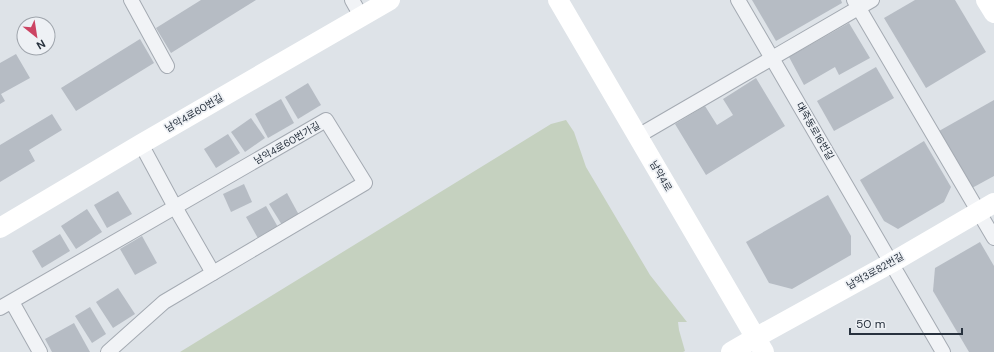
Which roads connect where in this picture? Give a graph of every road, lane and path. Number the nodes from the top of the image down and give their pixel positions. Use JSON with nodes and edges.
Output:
{"nodes":[{"id":1,"x":131,"y":0,"type":"edge"},
{"id":2,"x":390,"y":0,"type":"edge"},
{"id":3,"x":558,"y":0,"type":"edge"},
{"id":4,"x":738,"y":0,"type":"edge"},
{"id":5,"x":872,"y":0,"type":"edge"},
{"id":6,"x":986,"y":0,"type":"edge"},
{"id":7,"x":856,"y":4,"type":"edge"},
{"id":8,"x":356,"y":8,"type":"edge"},
{"id":9,"x":994,"y":13,"type":"edge"},
{"id":10,"x":772,"y":58,"type":"junction"},
{"id":11,"x":167,"y":66,"type":"dead end"},
{"id":12,"x":638,"y":136,"type":"junction"},
{"id":13,"x":141,"y":144,"type":"junction"},
{"id":14,"x":175,"y":207,"type":"junction"},
{"id":15,"x":986,"y":207,"type":"edge"},
{"id":16,"x":0,"y":228,"type":"edge"},
{"id":17,"x":994,"y":238,"type":"edge"},
{"id":18,"x":891,"y":263,"type":"junction"},
{"id":19,"x":213,"y":273,"type":"junction"},
{"id":20,"x":6,"y":305,"type":"edge"},
{"id":21,"x":760,"y":345,"type":"edge"},
{"id":22,"x":40,"y":352,"type":"edge"},
{"id":23,"x":108,"y":352,"type":"edge"},
{"id":24,"x":731,"y":352,"type":"edge"},
{"id":25,"x":943,"y":352,"type":"edge"}],
"edges":[{"from":1,"to":11,"type":"street"},
{"from":2,"to":8,"type":"street","name":"남악4로60번길"},
{"from":3,"to":12,"type":"street","name":"남악4로"},
{"from":4,"to":10,"type":"street","name":"대죽동로16번길"},
{"from":5,"to":7,"type":"street"},
{"from":6,"to":9,"type":"street"},
{"from":7,"to":10,"type":"street"},
{"from":7,"to":15,"type":"street"},
{"from":8,"to":13,"type":"street","name":"남악4로60번길"},
{"from":10,"to":12,"type":"street"},
{"from":10,"to":18,"type":"street","name":"대죽동로16번길"},
{"from":12,"to":21,"type":"street","name":"남악4로"},
{"from":13,"to":14,"type":"street"},
{"from":13,"to":16,"type":"street","name":"남악4로60번길"},
{"from":14,"to":19,"type":"street"},
{"from":14,"to":19,"type":"street","name":"남악4로60번가길"},
{"from":14,"to":20,"type":"street","name":"남악4로60번가길"},
{"from":15,"to":17,"type":"street"},
{"from":15,"to":18,"type":"street","name":"남악3로82번길"},
{"from":18,"to":21,"type":"street","name":"남악3로82번길"},
{"from":18,"to":25,"type":"street","name":"대죽동로16번길"},
{"from":19,"to":23,"type":"street","name":"남악4로60번가길"},
{"from":20,"to":22,"type":"street"},
{"from":21,"to":24,"type":"street","name":"남악3로82번길"}]}
